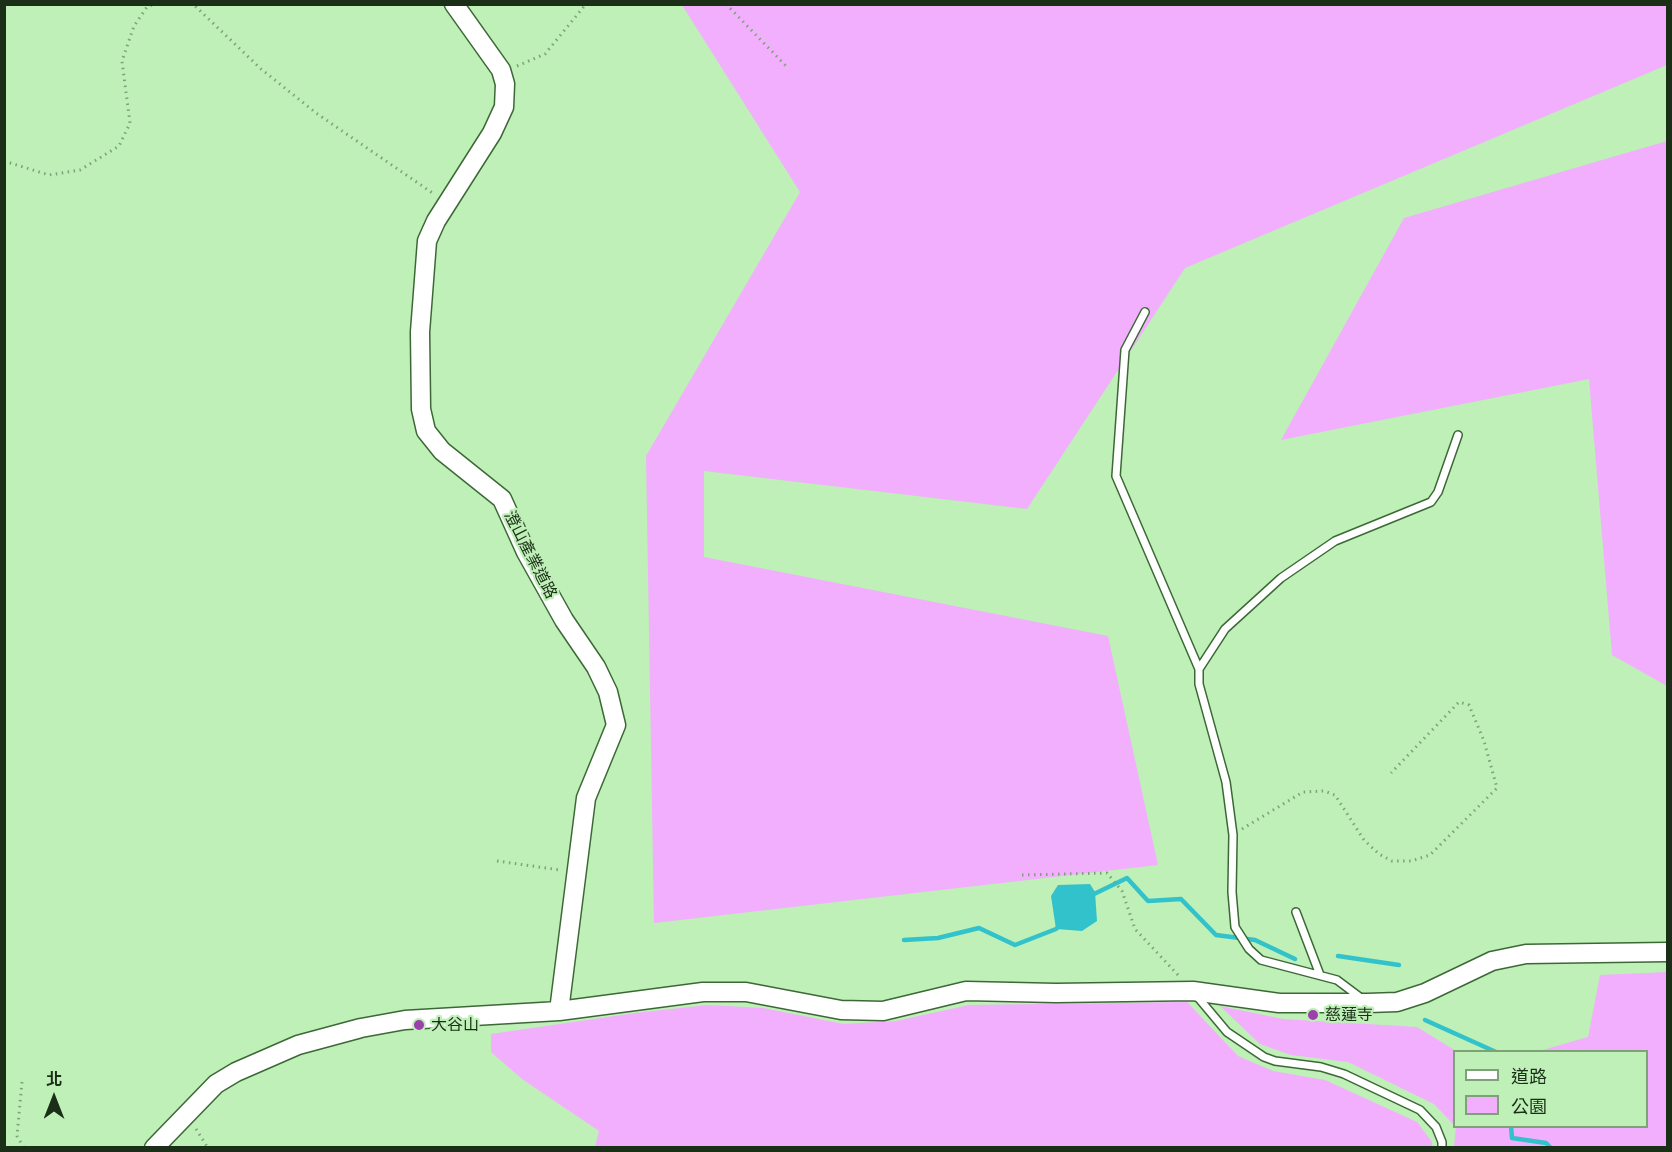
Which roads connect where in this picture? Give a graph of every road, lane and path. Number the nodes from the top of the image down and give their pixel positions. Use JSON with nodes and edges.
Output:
{"nodes":[{"id":1,"x":155,"y":4,"type":"edge"},
{"id":2,"x":190,"y":4,"type":"edge"},
{"id":3,"x":454,"y":4,"type":"edge"},
{"id":4,"x":586,"y":4,"type":"edge"},
{"id":5,"x":726,"y":4,"type":"edge"},
{"id":6,"x":787,"y":67,"type":"dead end"},
{"id":7,"x":501,"y":70,"type":"junction"},
{"id":8,"x":4,"y":161,"type":"edge"},
{"id":9,"x":446,"y":203,"type":"junction"},
{"id":10,"x":1145,"y":312,"type":"dead end"},
{"id":11,"x":1458,"y":435,"type":"dead end"},
{"id":12,"x":1198,"y":669,"type":"junction"},
{"id":13,"x":1391,"y":773,"type":"dead end"},
{"id":14,"x":1233,"y":835,"type":"junction"},
{"id":15,"x":497,"y":861,"type":"dead end"},
{"id":16,"x":577,"y":872,"type":"junction"},
{"id":17,"x":1022,"y":875,"type":"dead end"},
{"id":18,"x":1296,"y":912,"type":"dead end"},
{"id":19,"x":1668,"y":952,"type":"edge"},
{"id":20,"x":1320,"y":975,"type":"junction"},
{"id":21,"x":1193,"y":991,"type":"junction"},
{"id":22,"x":1368,"y":1003,"type":"junction"},
{"id":23,"x":559,"y":1011,"type":"junction"},
{"id":24,"x":22,"y":1082,"type":"dead end"},
{"id":25,"x":185,"y":1113,"type":"junction"},
{"id":26,"x":24,"y":1148,"type":"edge"},
{"id":27,"x":154,"y":1148,"type":"edge"},
{"id":28,"x":208,"y":1148,"type":"edge"},
{"id":29,"x":1442,"y":1148,"type":"edge"}],
"edges":[{"from":1,"to":8,"type":"path"},
{"from":2,"to":9,"type":"path"},
{"from":3,"to":7,"type":"street","name":"澄山產業道路"},
{"from":4,"to":7,"type":"path"},
{"from":5,"to":6,"type":"path"},
{"from":7,"to":9,"type":"street","name":"澄山產業道路"},
{"from":9,"to":16,"type":"street","name":"澄山產業道路"},
{"from":10,"to":12,"type":"lane"},
{"from":11,"to":12,"type":"lane"},
{"from":12,"to":14,"type":"lane"},
{"from":13,"to":14,"type":"path"},
{"from":14,"to":20,"type":"lane"},
{"from":15,"to":16,"type":"path"},
{"from":16,"to":23,"type":"street","name":"澄山產業道路"},
{"from":17,"to":21,"type":"path"},
{"from":18,"to":20,"type":"lane"},
{"from":19,"to":22,"type":"street"},
{"from":20,"to":22,"type":"lane"},
{"from":21,"to":22,"type":"street"},
{"from":21,"to":23,"type":"street"},
{"from":21,"to":29,"type":"lane"},
{"from":23,"to":25,"type":"street"},
{"from":24,"to":26,"type":"path"},
{"from":25,"to":27,"type":"street"},
{"from":25,"to":28,"type":"path"}]}
